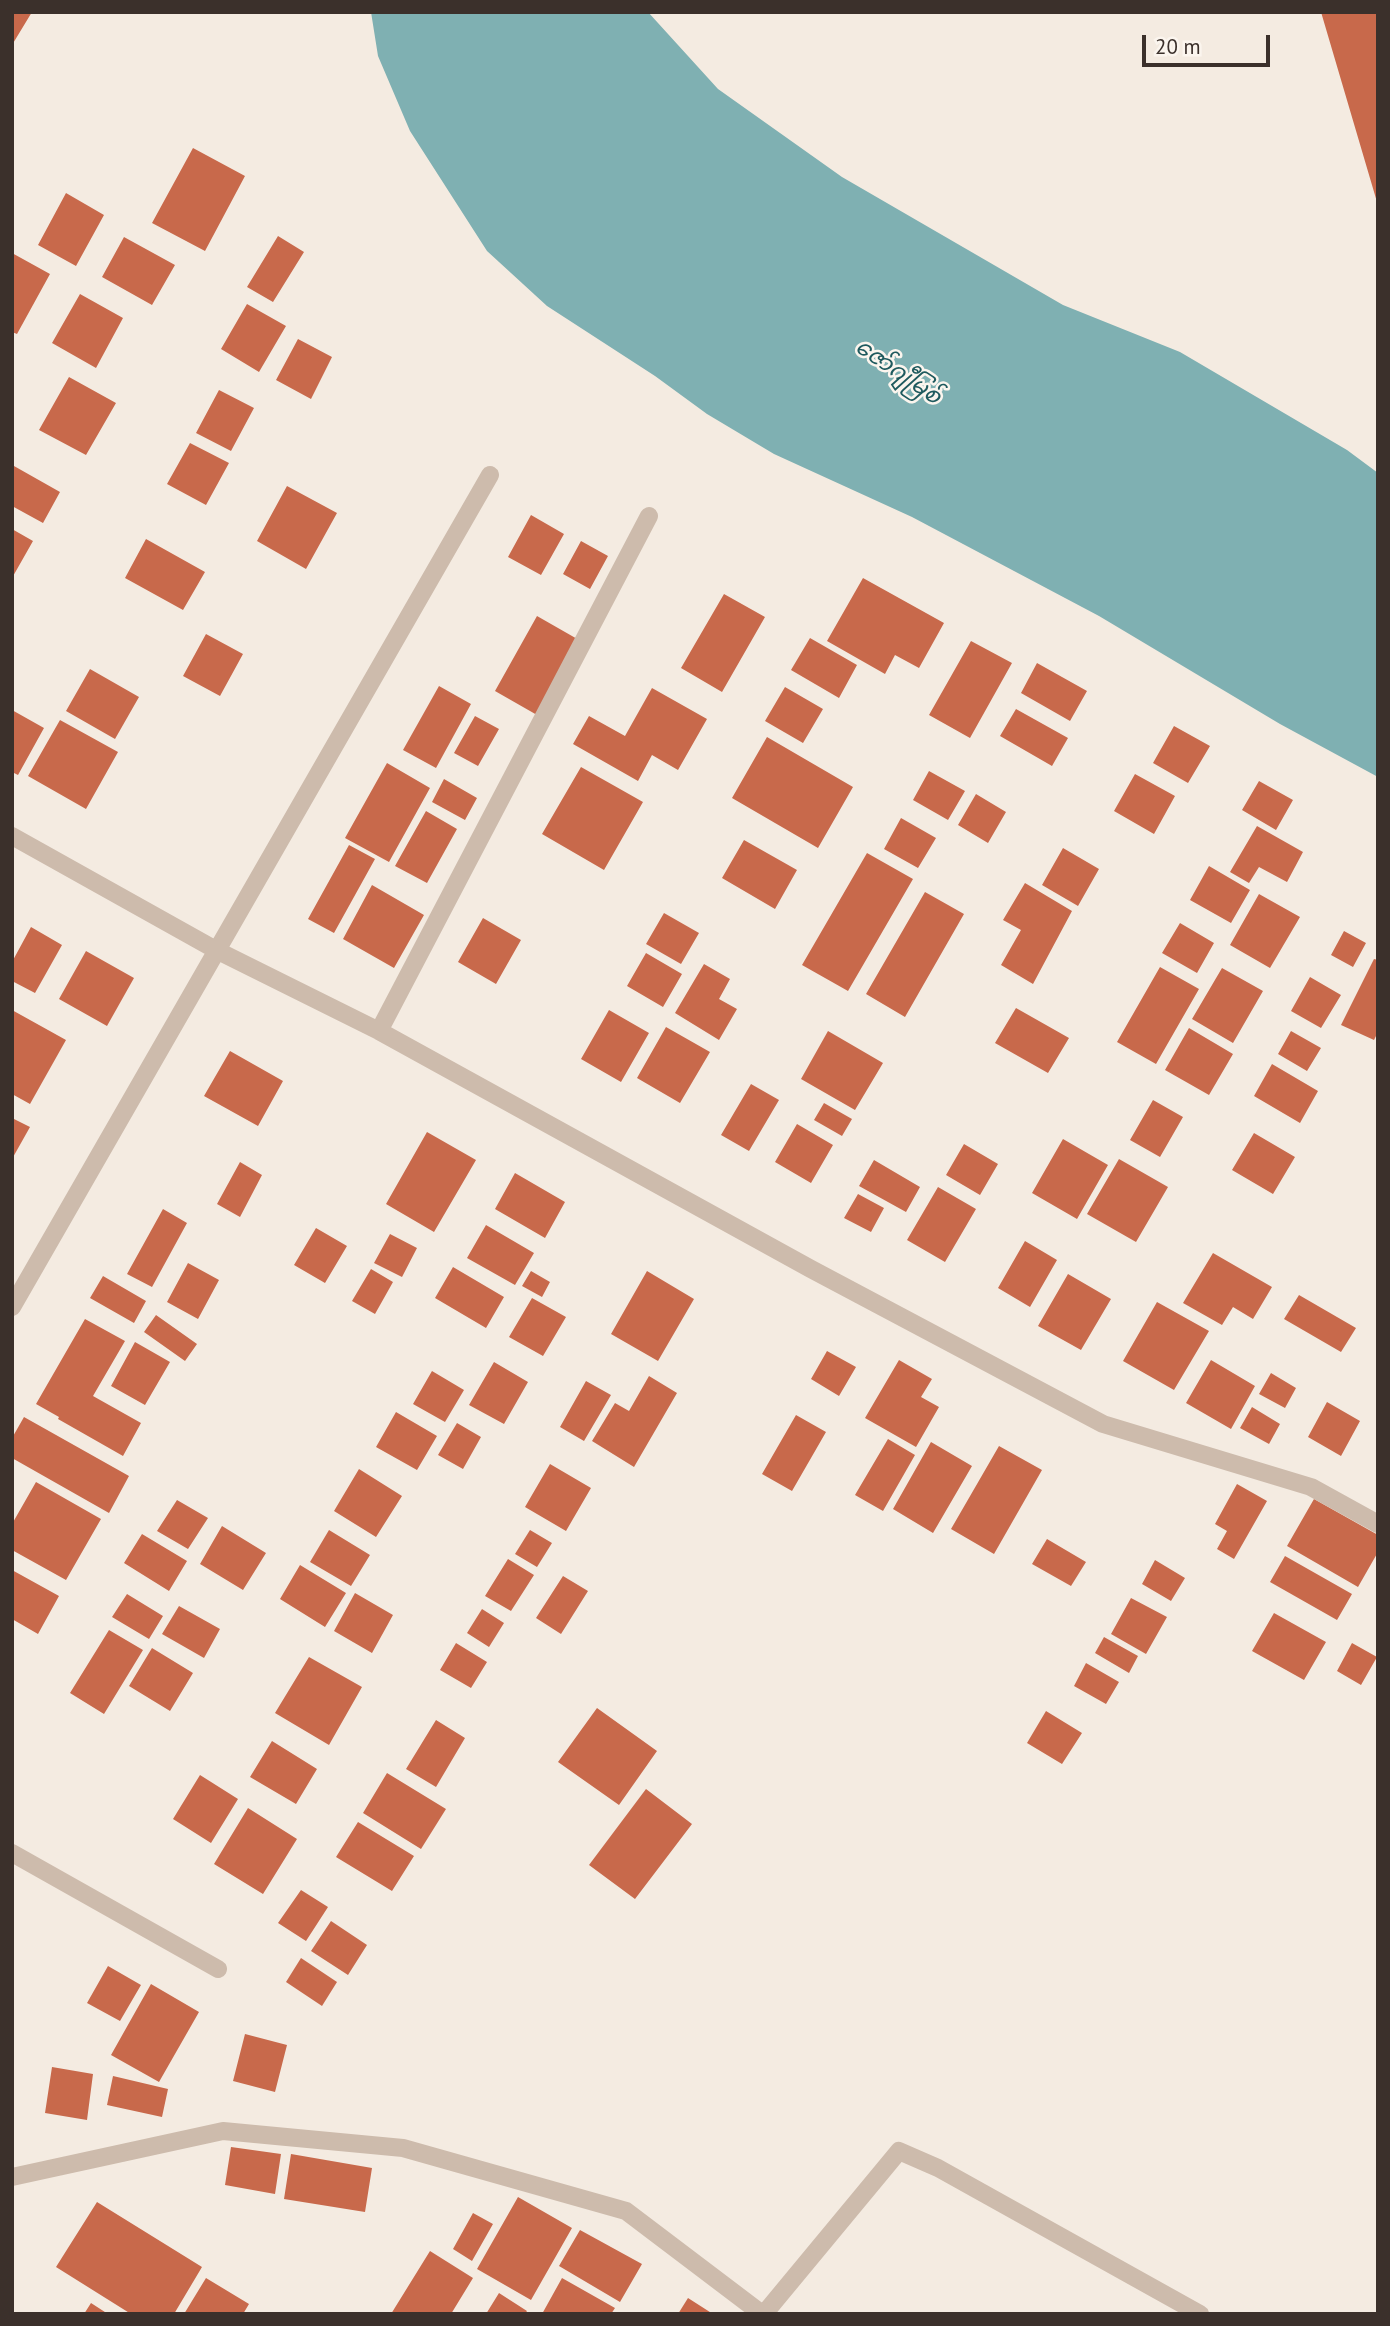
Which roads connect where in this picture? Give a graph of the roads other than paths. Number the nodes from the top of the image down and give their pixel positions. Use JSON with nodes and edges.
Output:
{"nodes":[{"id":1,"x":490,"y":475,"type":"dead end"},
{"id":2,"x":649,"y":516,"type":"dead end"},
{"id":3,"x":12,"y":836,"type":"edge"},
{"id":4,"x":216,"y":950,"type":"junction"},
{"id":5,"x":379,"y":1031,"type":"junction"},
{"id":6,"x":12,"y":1307,"type":"edge"},
{"id":7,"x":1378,"y":1524,"type":"edge"},
{"id":8,"x":12,"y":1853,"type":"edge"},
{"id":9,"x":218,"y":1969,"type":"dead end"},
{"id":10,"x":12,"y":2177,"type":"edge"},
{"id":11,"x":763,"y":2314,"type":"edge"},
{"id":12,"x":1200,"y":2314,"type":"edge"}],
"edges":[{"from":1,"to":4,"type":"street"},
{"from":2,"to":5,"type":"street"},
{"from":3,"to":4,"type":"street"},
{"from":4,"to":5,"type":"street"},
{"from":4,"to":6,"type":"street"},
{"from":5,"to":7,"type":"street"},
{"from":8,"to":9,"type":"street"},
{"from":10,"to":11,"type":"street"},
{"from":11,"to":12,"type":"street"}]}
